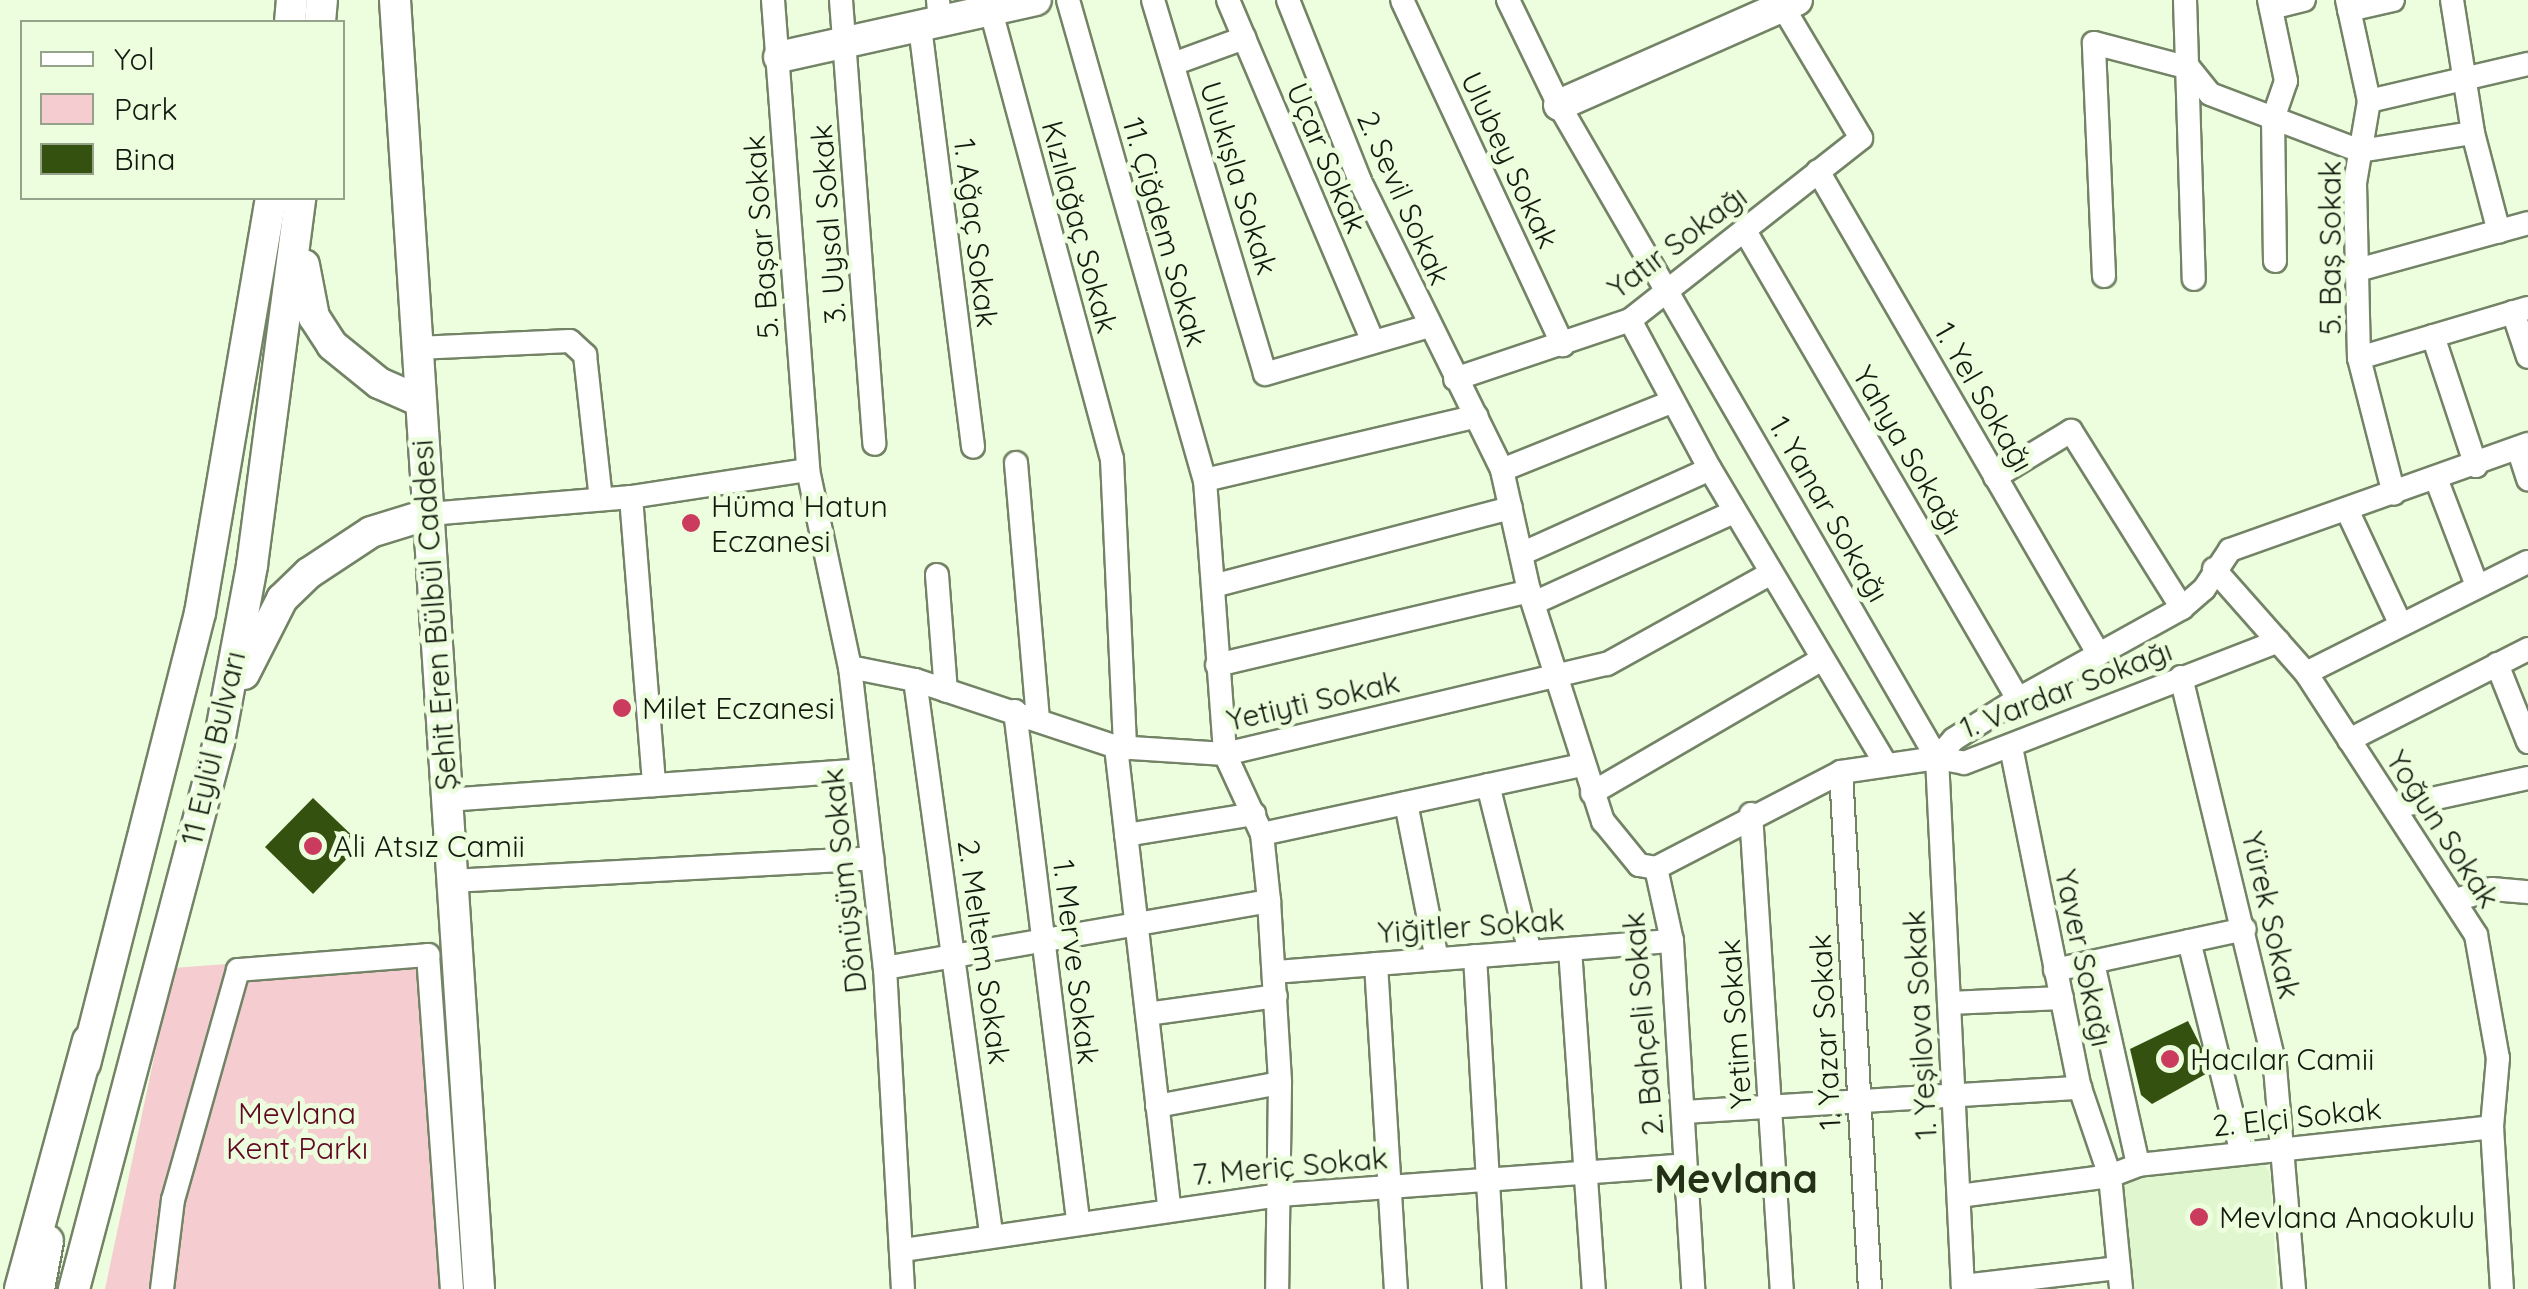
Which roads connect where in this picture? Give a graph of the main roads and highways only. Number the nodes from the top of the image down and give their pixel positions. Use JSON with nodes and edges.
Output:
{"nodes":[{"id":1,"x":396,"y":0,"type":"edge"},
{"id":2,"x":1029,"y":1,"type":"edge"},
{"id":3,"x":1786,"y":2,"type":"edge"},
{"id":4,"x":933,"y":16,"type":"edge"},
{"id":5,"x":779,"y":57,"type":"road end"},
{"id":6,"x":1560,"y":105,"type":"road end"},
{"id":7,"x":270,"y":200,"type":"edge"},
{"id":8,"x":300,"y":200,"type":"edge"},
{"id":9,"x":300,"y":200,"type":"edge"},
{"id":10,"x":420,"y":401,"type":"junction"},
{"id":11,"x":429,"y":514,"type":"junction"},
{"id":12,"x":219,"y":742,"type":"junction"},
{"id":13,"x":89,"y":1042,"type":"junction"},
{"id":14,"x":118,"y":1114,"type":"junction"},
{"id":15,"x":21,"y":1289,"type":"edge"},
{"id":16,"x":38,"y":1289,"type":"edge"},
{"id":17,"x":74,"y":1289,"type":"edge"},
{"id":18,"x":92,"y":1289,"type":"edge"},
{"id":19,"x":479,"y":1289,"type":"edge"}],
"edges":[{"from":1,"to":10,"type":"main road","name":"Şehit Eren Bülbül Caddesi"},
{"from":2,"to":4,"type":"main road"},
{"from":3,"to":6,"type":"main road"},
{"from":4,"to":5,"type":"main road"},
{"from":7,"to":13,"type":"main road","name":"11 Eylül Bulvarı"},
{"from":8,"to":10,"type":"main road"},
{"from":9,"to":12,"type":"main road","name":"11 Eylül Bulvarı"},
{"from":10,"to":11,"type":"main road","name":"Şehit Eren Bülbül Caddesi"},
{"from":11,"to":12,"type":"main road"},
{"from":11,"to":19,"type":"main road","name":"Şehit Eren Bülbül Caddesi"},
{"from":12,"to":14,"type":"main road","name":"11 Eylül Bulvarı"},
{"from":13,"to":15,"type":"highway"},
{"from":13,"to":16,"type":"main road","name":"11 Eylül Bulvarı"},
{"from":14,"to":17,"type":"main road","name":"11 Eylül Bulvarı"},
{"from":14,"to":18,"type":"main road"}]}
